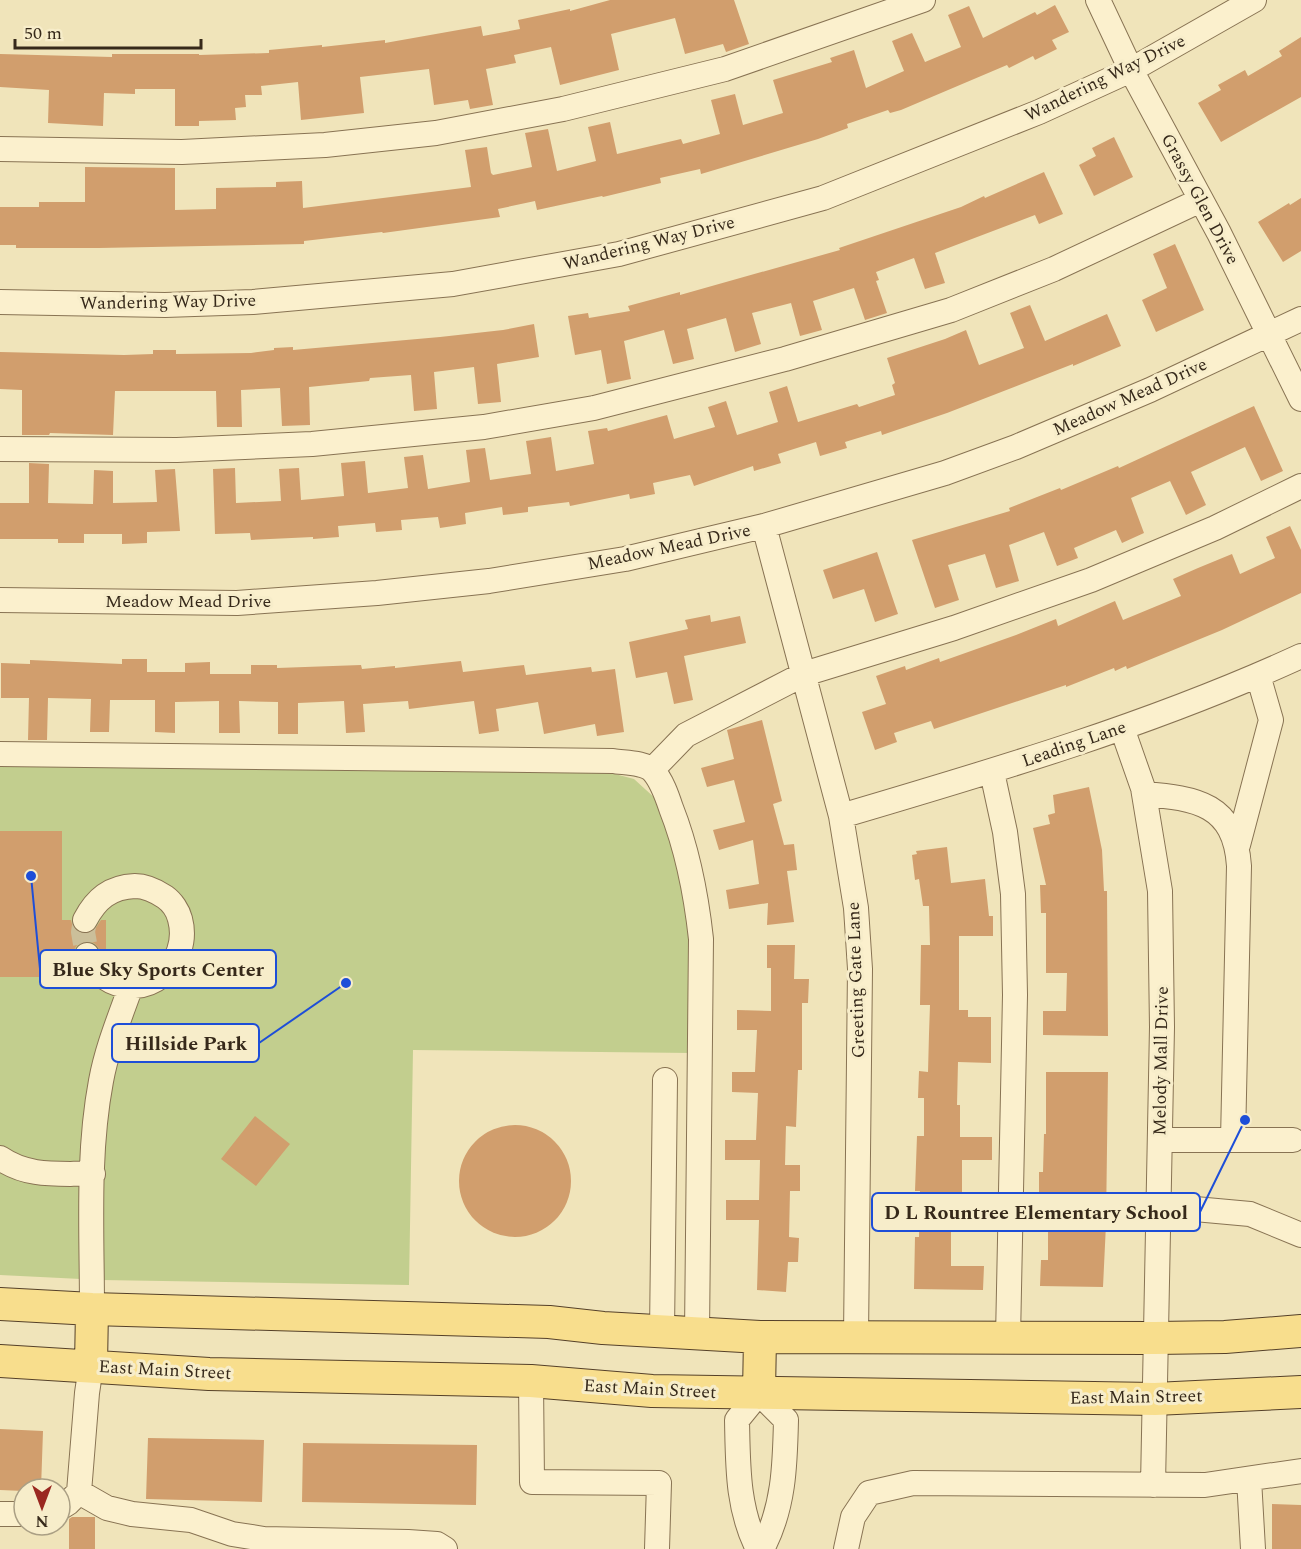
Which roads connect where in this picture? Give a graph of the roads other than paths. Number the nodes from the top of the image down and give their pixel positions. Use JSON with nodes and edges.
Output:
{"nodes":[{"id":1,"x":923,"y":0,"type":"edge"},
{"id":2,"x":1098,"y":0,"type":"edge"},
{"id":3,"x":1254,"y":0,"type":"edge"},
{"id":4,"x":1131,"y":70,"type":"junction"},
{"id":5,"x":0,"y":149,"type":"edge"},
{"id":6,"x":1201,"y":200,"type":"junction"},
{"id":7,"x":0,"y":302,"type":"edge"},
{"id":8,"x":1301,"y":319,"type":"edge"},
{"id":9,"x":1270,"y":335,"type":"junction"},
{"id":10,"x":1301,"y":399,"type":"edge"},
{"id":11,"x":0,"y":449,"type":"edge"},
{"id":12,"x":1301,"y":486,"type":"edge"},
{"id":13,"x":764,"y":526,"type":"junction"},
{"id":14,"x":0,"y":600,"type":"edge"},
{"id":15,"x":1301,"y":656,"type":"edge"},
{"id":16,"x":804,"y":674,"type":"junction"},
{"id":17,"x":1258,"y":675,"type":"junction"},
{"id":18,"x":1122,"y":728,"type":"junction"},
{"id":19,"x":0,"y":754,"type":"edge"},
{"id":20,"x":652,"y":770,"type":"junction"},
{"id":21,"x":992,"y":772,"type":"junction"},
{"id":22,"x":1144,"y":794,"type":"junction"},
{"id":23,"x":842,"y":816,"type":"junction"},
{"id":24,"x":1238,"y":845,"type":"junction"},
{"id":25,"x":85,"y":920,"type":"tunnel mouth"},
{"id":26,"x":87,"y":956,"type":"tunnel mouth"},
{"id":27,"x":131,"y":986,"type":"junction"},
{"id":28,"x":665,"y":1080,"type":"dead end"},
{"id":29,"x":1160,"y":1140,"type":"junction"},
{"id":30,"x":1233,"y":1140,"type":"junction"},
{"id":31,"x":1293,"y":1140,"type":"dead end"},
{"id":32,"x":0,"y":1158,"type":"edge"},
{"id":33,"x":93,"y":1174,"type":"junction"},
{"id":34,"x":1158,"y":1209,"type":"junction"},
{"id":35,"x":1301,"y":1235,"type":"edge"},
{"id":36,"x":0,"y":1304,"type":"edge"},
{"id":37,"x":92,"y":1309,"type":"junction"},
{"id":38,"x":1301,"y":1331,"type":"edge"},
{"id":39,"x":662,"y":1332,"type":"junction"},
{"id":40,"x":697,"y":1334,"type":"junction"},
{"id":41,"x":760,"y":1337,"type":"junction"},
{"id":42,"x":856,"y":1337,"type":"junction"},
{"id":43,"x":1008,"y":1338,"type":"junction"},
{"id":44,"x":1155,"y":1338,"type":"junction"},
{"id":45,"x":0,"y":1361,"type":"edge"},
{"id":46,"x":91,"y":1366,"type":"junction"},
{"id":47,"x":531,"y":1381,"type":"junction"},
{"id":48,"x":1301,"y":1392,"type":"edge"},
{"id":49,"x":759,"y":1393,"type":"junction"},
{"id":50,"x":1155,"y":1399,"type":"junction"},
{"id":51,"x":1301,"y":1471,"type":"edge"},
{"id":52,"x":1249,"y":1479,"type":"junction"},
{"id":53,"x":1153,"y":1485,"type":"junction"},
{"id":54,"x":79,"y":1492,"type":"junction"},
{"id":55,"x":72,"y":1499,"type":"edge"},
{"id":56,"x":445,"y":1549,"type":"edge"},
{"id":57,"x":657,"y":1549,"type":"edge"},
{"id":58,"x":760,"y":1549,"type":"edge"},
{"id":59,"x":846,"y":1549,"type":"edge"},
{"id":60,"x":1253,"y":1549,"type":"edge"}],
"edges":[{"from":1,"to":5,"type":"street"},
{"from":2,"to":4,"type":"street","name":"Grassy Glen Drive"},
{"from":3,"to":4,"type":"street","name":"Wandering Way Drive"},
{"from":4,"to":6,"type":"street","name":"Grassy Glen Drive"},
{"from":4,"to":7,"type":"street","name":"Wandering Way Drive"},
{"from":6,"to":9,"type":"street","name":"Grassy Glen Drive"},
{"from":6,"to":11,"type":"street"},
{"from":8,"to":9,"type":"street","name":"Meadow Mead Drive"},
{"from":9,"to":10,"type":"street","name":"Grassy Glen Drive"},
{"from":9,"to":13,"type":"street","name":"Meadow Mead Drive"},
{"from":12,"to":16,"type":"street"},
{"from":13,"to":14,"type":"street","name":"Meadow Mead Drive"},
{"from":13,"to":16,"type":"street","name":"Greeting Gate Lane"},
{"from":15,"to":17,"type":"street","name":"Leading Lane"},
{"from":16,"to":20,"type":"street"},
{"from":16,"to":23,"type":"street","name":"Greeting Gate Lane"},
{"from":17,"to":18,"type":"street","name":"Leading Lane"},
{"from":17,"to":24,"type":"street"},
{"from":18,"to":21,"type":"street","name":"Leading Lane"},
{"from":18,"to":22,"type":"street","name":"Melody Mall Drive"},
{"from":19,"to":20,"type":"street"},
{"from":20,"to":40,"type":"street"},
{"from":21,"to":23,"type":"street","name":"Leading Lane"},
{"from":21,"to":43,"type":"street"},
{"from":22,"to":24,"type":"street"},
{"from":22,"to":29,"type":"street","name":"Melody Mall Drive"},
{"from":23,"to":42,"type":"street","name":"Greeting Gate Lane"},
{"from":24,"to":30,"type":"street"},
{"from":25,"to":27,"type":"street"},
{"from":26,"to":27,"type":"street"},
{"from":27,"to":33,"type":"street"},
{"from":28,"to":39,"type":"street"},
{"from":29,"to":30,"type":"street"},
{"from":29,"to":34,"type":"street","name":"Melody Mall Drive"},
{"from":30,"to":31,"type":"street"},
{"from":32,"to":33,"type":"street"},
{"from":33,"to":37,"type":"street"},
{"from":34,"to":35,"type":"street"},
{"from":34,"to":44,"type":"street","name":"Melody Mall Drive"},
{"from":36,"to":37,"type":"main road"},
{"from":37,"to":39,"type":"main road"},
{"from":37,"to":46,"type":"main road"},
{"from":38,"to":44,"type":"main road"},
{"from":39,"to":40,"type":"main road"},
{"from":40,"to":41,"type":"main road"},
{"from":41,"to":42,"type":"main road"},
{"from":41,"to":49,"type":"main road"},
{"from":42,"to":43,"type":"main road"},
{"from":43,"to":44,"type":"main road"},
{"from":44,"to":50,"type":"street","name":"Melody Mall Drive"},
{"from":45,"to":46,"type":"main road","name":"East Main Street"},
{"from":46,"to":47,"type":"main road","name":"East Main Street"},
{"from":46,"to":54,"type":"street"},
{"from":47,"to":49,"type":"main road","name":"East Main Street"},
{"from":47,"to":57,"type":"street"},
{"from":48,"to":50,"type":"main road","name":"East Main Street"},
{"from":49,"to":50,"type":"main road","name":"East Main Street"},
{"from":49,"to":58,"type":"street"},
{"from":49,"to":58,"type":"street"},
{"from":50,"to":53,"type":"street","name":"Melody Mall Drive"},
{"from":51,"to":52,"type":"street"},
{"from":52,"to":53,"type":"street"},
{"from":52,"to":60,"type":"street"},
{"from":53,"to":59,"type":"street"},
{"from":54,"to":55,"type":"street"},
{"from":54,"to":56,"type":"street"}]}
